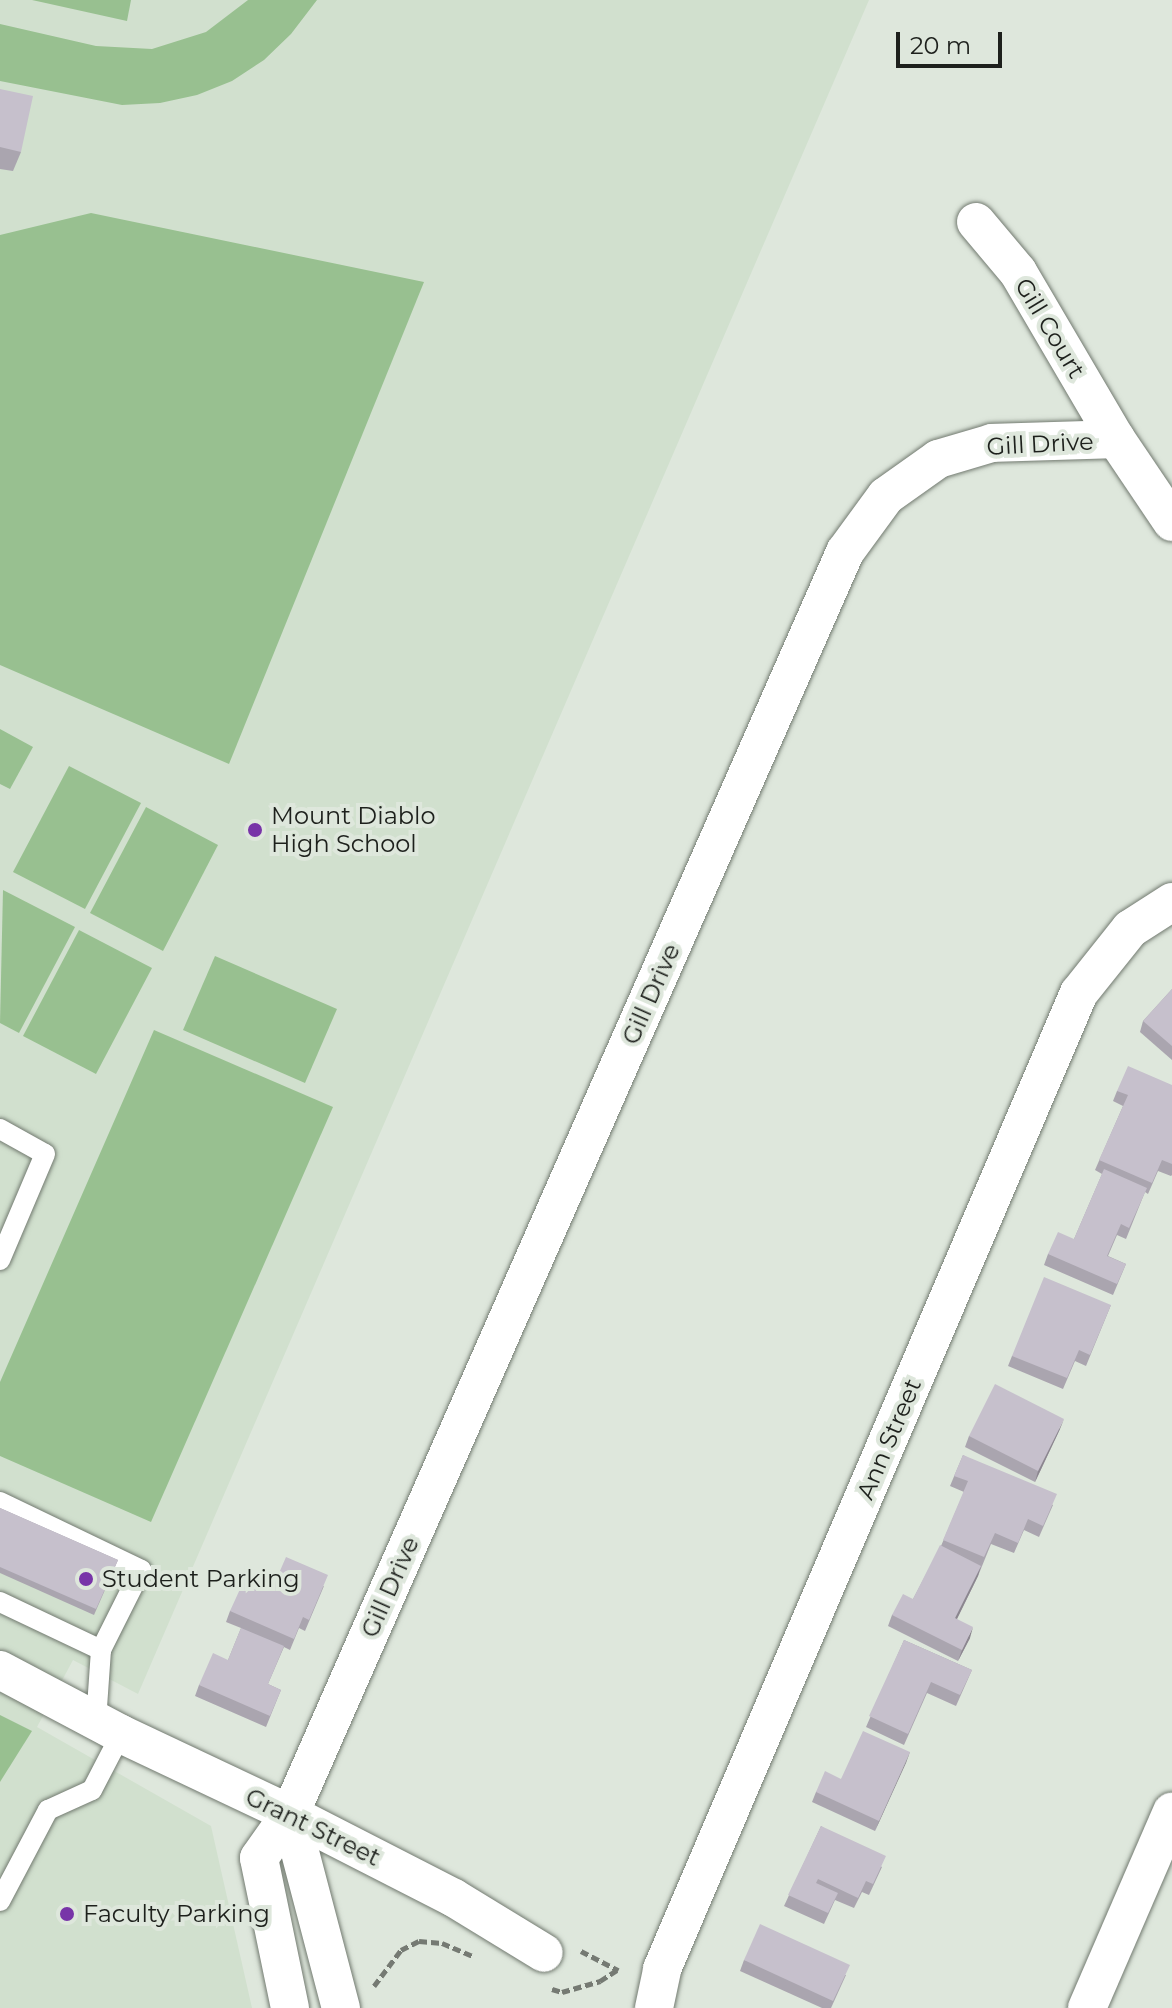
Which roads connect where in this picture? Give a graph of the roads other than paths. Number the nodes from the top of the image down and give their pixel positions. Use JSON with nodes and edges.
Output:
{"nodes":[{"id":1,"x":976,"y":222,"type":"dead end"},
{"id":2,"x":1116,"y":439,"type":"junction"},
{"id":3,"x":1172,"y":522,"type":"edge"},
{"id":4,"x":1172,"y":902,"type":"edge"},
{"id":5,"x":0,"y":1129,"type":"edge"},
{"id":6,"x":0,"y":1260,"type":"edge"},
{"id":7,"x":0,"y":1502,"type":"edge"},
{"id":8,"x":0,"y":1602,"type":"edge"},
{"id":9,"x":101,"y":1650,"type":"junction"},
{"id":10,"x":0,"y":1670,"type":"edge"},
{"id":11,"x":108,"y":1728,"type":"junction"},
{"id":12,"x":1172,"y":1812,"type":"edge"},
{"id":13,"x":290,"y":1814,"type":"junction"},
{"id":14,"x":0,"y":1901,"type":"edge"},
{"id":15,"x":546,"y":1971,"type":"road end"},
{"id":16,"x":356,"y":1999,"type":"edge"},
{"id":17,"x":290,"y":2008,"type":"edge"},
{"id":18,"x":654,"y":2008,"type":"edge"},
{"id":19,"x":1087,"y":2008,"type":"edge"}],
"edges":[{"from":1,"to":2,"type":"street","name":"Gill Court"},
{"from":2,"to":3,"type":"street","name":"Gill Drive"},
{"from":2,"to":13,"type":"street","name":"Gill Drive"},
{"from":4,"to":18,"type":"street","name":"Ann Street"},
{"from":5,"to":6,"type":"lane"},
{"from":7,"to":9,"type":"lane"},
{"from":8,"to":9,"type":"lane"},
{"from":9,"to":11,"type":"lane"},
{"from":10,"to":11,"type":"street","name":"Grant Street"},
{"from":11,"to":13,"type":"street","name":"Grant Street"},
{"from":11,"to":14,"type":"lane"},
{"from":12,"to":19,"type":"street"},
{"from":13,"to":15,"type":"street","name":"Grant Street"},
{"from":13,"to":16,"type":"street"},
{"from":13,"to":17,"type":"street","name":"Gill Drive"}]}
